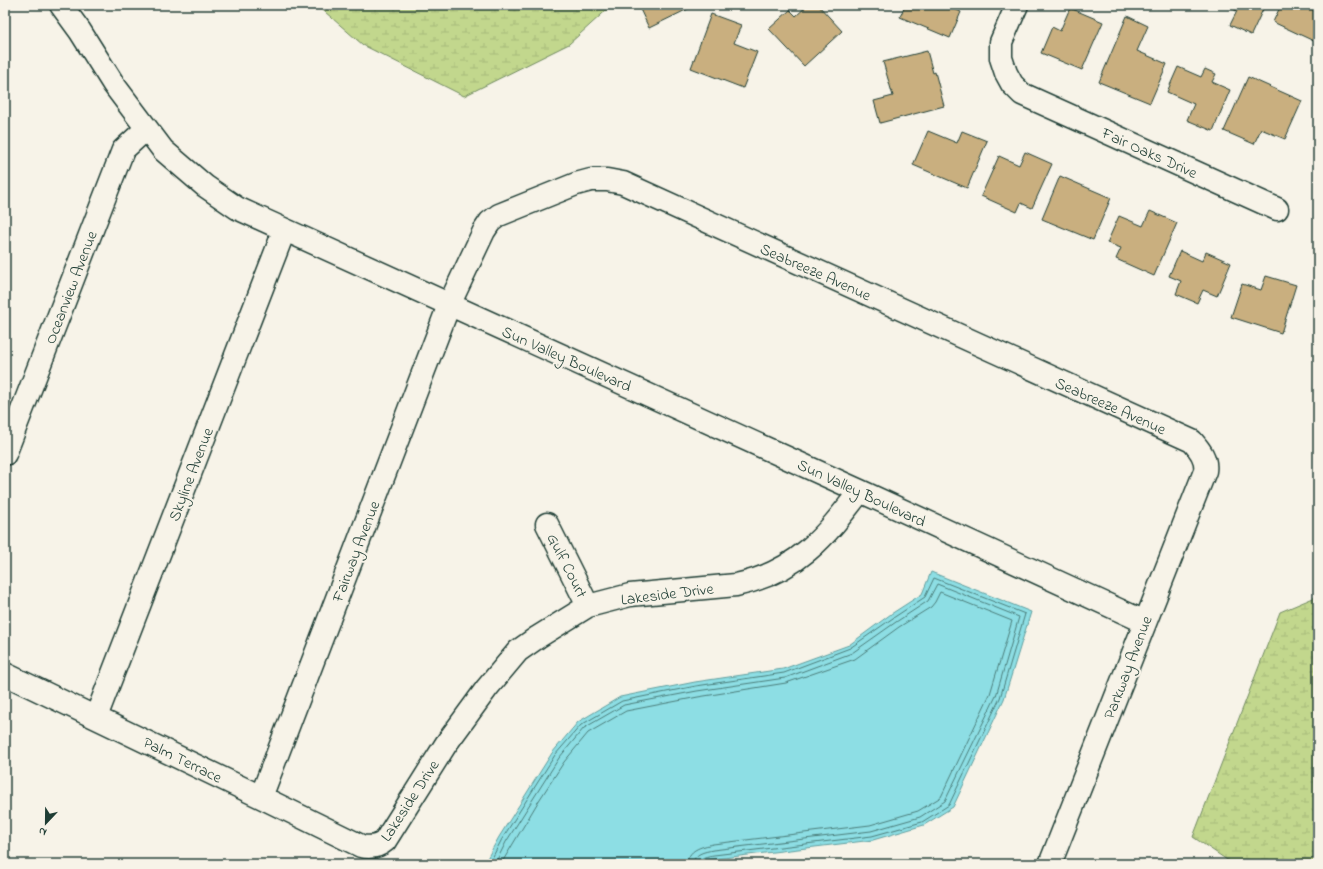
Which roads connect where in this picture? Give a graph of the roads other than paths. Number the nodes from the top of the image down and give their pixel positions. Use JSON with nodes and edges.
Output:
{"nodes":[{"id":1,"x":1017,"y":5,"type":"edge"},
{"id":2,"x":62,"y":6,"type":"edge"},
{"id":3,"x":146,"y":129,"type":"junction"},
{"id":4,"x":1277,"y":209,"type":"dead end"},
{"id":5,"x":284,"y":230,"type":"junction"},
{"id":6,"x":449,"y":305,"type":"junction"},
{"id":7,"x":5,"y":454,"type":"edge"},
{"id":8,"x":1205,"y":471,"type":"joint"},
{"id":9,"x":860,"y":491,"type":"junction"},
{"id":10,"x":547,"y":524,"type":"dead end"},
{"id":11,"x":588,"y":606,"type":"junction"},
{"id":12,"x":1145,"y":622,"type":"junction"},
{"id":13,"x":5,"y":674,"type":"edge"},
{"id":14,"x":96,"y":717,"type":"junction"},
{"id":15,"x":261,"y":797,"type":"junction"},
{"id":16,"x":361,"y":846,"type":"joint"},
{"id":17,"x":1050,"y":864,"type":"edge"}],
"edges":[{"from":1,"to":4,"type":"street","name":"Fair Oaks Drive"},
{"from":2,"to":3,"type":"street","name":"Sun Valley Boulevard"},
{"from":3,"to":5,"type":"street","name":"Sun Valley Boulevard"},
{"from":3,"to":7,"type":"street","name":"Oceanview Avenue"},
{"from":5,"to":6,"type":"street","name":"Sun Valley Boulevard"},
{"from":5,"to":14,"type":"street","name":"Skyline Avenue"},
{"from":6,"to":8,"type":"street","name":"Seabreeze Avenue"},
{"from":6,"to":9,"type":"street","name":"Sun Valley Boulevard"},
{"from":6,"to":15,"type":"street","name":"Fairway Avenue"},
{"from":8,"to":12,"type":"street","name":"Parkway Avenue"},
{"from":9,"to":11,"type":"street","name":"Lakeside Drive"},
{"from":9,"to":12,"type":"street","name":"Sun Valley Boulevard"},
{"from":10,"to":11,"type":"street","name":"Gulf Court"},
{"from":11,"to":16,"type":"street","name":"Lakeside Drive"},
{"from":12,"to":17,"type":"street","name":"Parkway Avenue"},
{"from":13,"to":14,"type":"street","name":"Palm Terrace"},
{"from":14,"to":15,"type":"street","name":"Palm Terrace"},
{"from":15,"to":16,"type":"street","name":"Palm Terrace"}]}
